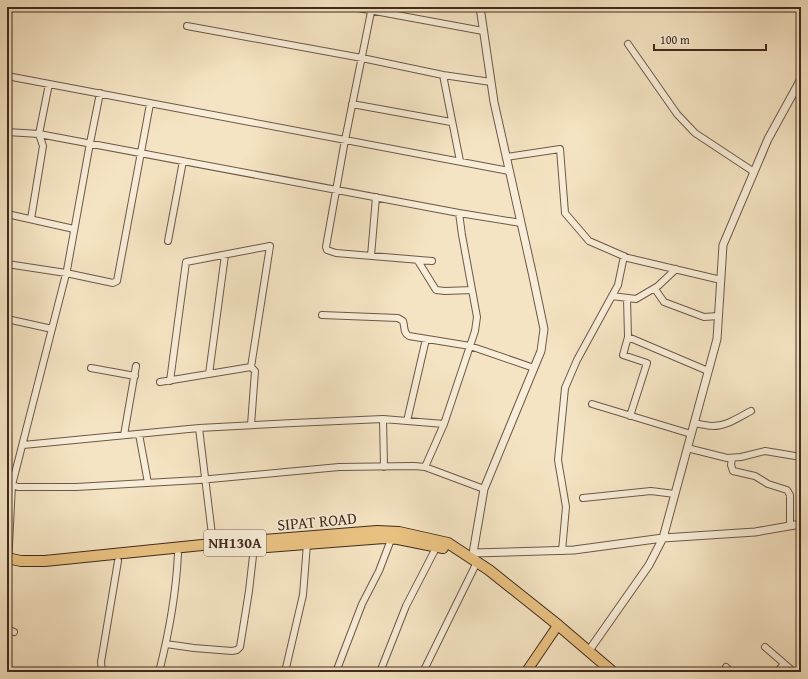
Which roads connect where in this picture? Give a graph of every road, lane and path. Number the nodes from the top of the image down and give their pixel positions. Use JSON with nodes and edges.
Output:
{"nodes":[{"id":1,"x":353,"y":7,"type":"edge"},
{"id":2,"x":480,"y":7,"type":"edge"},
{"id":3,"x":371,"y":9,"type":"edge"},
{"id":4,"x":187,"y":26,"type":"dead end"},
{"id":5,"x":483,"y":31,"type":"junction"},
{"id":6,"x":628,"y":44,"type":"dead end"},
{"id":7,"x":362,"y":58,"type":"junction"},
{"id":8,"x":443,"y":75,"type":"junction"},
{"id":9,"x":7,"y":76,"type":"edge"},
{"id":10,"x":801,"y":79,"type":"edge"},
{"id":11,"x":491,"y":82,"type":"junction"},
{"id":12,"x":49,"y":84,"type":"junction"},
{"id":13,"x":100,"y":94,"type":"junction"},
{"id":14,"x":150,"y":104,"type":"junction"},
{"id":15,"x":352,"y":104,"type":"junction"},
{"id":16,"x":451,"y":122,"type":"junction"},
{"id":17,"x":7,"y":132,"type":"edge"},
{"id":18,"x":39,"y":134,"type":"junction"},
{"id":19,"x":345,"y":140,"type":"junction"},
{"id":20,"x":90,"y":143,"type":"junction"},
{"id":21,"x":141,"y":153,"type":"junction"},
{"id":22,"x":506,"y":157,"type":"junction"},
{"id":23,"x":183,"y":161,"type":"junction"},
{"id":24,"x":460,"y":161,"type":"junction"},
{"id":25,"x":509,"y":171,"type":"junction"},
{"id":26,"x":754,"y":172,"type":"junction"},
{"id":27,"x":336,"y":189,"type":"junction"},
{"id":28,"x":376,"y":197,"type":"junction"},
{"id":29,"x":459,"y":213,"type":"junction"},
{"id":30,"x":7,"y":214,"type":"edge"},
{"id":31,"x":31,"y":219,"type":"junction"},
{"id":32,"x":521,"y":223,"type":"junction"},
{"id":33,"x":74,"y":229,"type":"junction"},
{"id":34,"x":168,"y":241,"type":"dead end"},
{"id":35,"x":225,"y":255,"type":"junction"},
{"id":36,"x":371,"y":256,"type":"junction"},
{"id":37,"x":624,"y":256,"type":"junction"},
{"id":38,"x":418,"y":261,"type":"junction"},
{"id":39,"x":432,"y":261,"type":"dead end"},
{"id":40,"x":7,"y":264,"type":"edge"},
{"id":41,"x":676,"y":269,"type":"junction"},
{"id":42,"x":66,"y":273,"type":"junction"},
{"id":43,"x":721,"y":280,"type":"junction"},
{"id":44,"x":655,"y":289,"type":"junction"},
{"id":45,"x":472,"y":290,"type":"junction"},
{"id":46,"x":612,"y":296,"type":"junction"},
{"id":47,"x":627,"y":298,"type":"junction"},
{"id":48,"x":322,"y":315,"type":"dead end"},
{"id":49,"x":718,"y":316,"type":"junction"},
{"id":50,"x":7,"y":319,"type":"edge"},
{"id":51,"x":52,"y":329,"type":"junction"},
{"id":52,"x":628,"y":337,"type":"junction"},
{"id":53,"x":426,"y":339,"type":"junction"},
{"id":54,"x":470,"y":346,"type":"junction"},
{"id":55,"x":136,"y":366,"type":"dead end"},
{"id":56,"x":251,"y":367,"type":"junction"},
{"id":57,"x":91,"y":368,"type":"dead end"},
{"id":58,"x":534,"y":368,"type":"junction"},
{"id":59,"x":708,"y":371,"type":"junction"},
{"id":60,"x":209,"y":374,"type":"junction"},
{"id":61,"x":135,"y":376,"type":"junction"},
{"id":62,"x":170,"y":381,"type":"junction"},
{"id":63,"x":160,"y":382,"type":"dead end"},
{"id":64,"x":592,"y":404,"type":"dead end"},
{"id":65,"x":751,"y":411,"type":"dead end"},
{"id":66,"x":630,"y":416,"type":"junction"},
{"id":67,"x":383,"y":418,"type":"junction"},
{"id":68,"x":407,"y":421,"type":"junction"},
{"id":69,"x":694,"y":423,"type":"junction"},
{"id":70,"x":444,"y":424,"type":"junction"},
{"id":71,"x":250,"y":425,"type":"junction"},
{"id":72,"x":199,"y":428,"type":"junction"},
{"id":73,"x":139,"y":434,"type":"junction"},
{"id":74,"x":691,"y":434,"type":"junction"},
{"id":75,"x":124,"y":435,"type":"junction"},
{"id":76,"x":22,"y":445,"type":"junction"},
{"id":77,"x":687,"y":448,"type":"junction"},
{"id":78,"x":801,"y":457,"type":"edge"},
{"id":79,"x":732,"y":458,"type":"junction"},
{"id":80,"x":384,"y":467,"type":"junction"},
{"id":81,"x":425,"y":467,"type":"junction"},
{"id":82,"x":205,"y":479,"type":"junction"},
{"id":83,"x":148,"y":483,"type":"junction"},
{"id":84,"x":10,"y":484,"type":"edge"},
{"id":85,"x":484,"y":489,"type":"junction"},
{"id":86,"x":675,"y":494,"type":"junction"},
{"id":87,"x":583,"y":498,"type":"dead end"},
{"id":88,"x":801,"y":524,"type":"edge"},
{"id":89,"x":790,"y":526,"type":"junction"},
{"id":90,"x":393,"y":535,"type":"junction"},
{"id":91,"x":663,"y":538,"type":"junction"},
{"id":92,"x":307,"y":544,"type":"junction"},
{"id":93,"x":438,"y":544,"type":"junction"},
{"id":94,"x":254,"y":547,"type":"junction"},
{"id":95,"x":213,"y":548,"type":"junction"},
{"id":96,"x":562,"y":550,"type":"junction"},
{"id":97,"x":178,"y":554,"type":"junction"},
{"id":98,"x":474,"y":558,"type":"junction"},
{"id":99,"x":118,"y":561,"type":"junction"},
{"id":100,"x":8,"y":562,"type":"edge"},
{"id":101,"x":558,"y":625,"type":"junction"},
{"id":102,"x":7,"y":629,"type":"edge"},
{"id":103,"x":14,"y":632,"type":"dead end"},
{"id":104,"x":166,"y":644,"type":"junction"},
{"id":105,"x":765,"y":647,"type":"dead end"},
{"id":106,"x":588,"y":652,"type":"junction"},
{"id":107,"x":784,"y":664,"type":"junction"},
{"id":108,"x":726,"y":668,"type":"dead end"},
{"id":109,"x":608,"y":671,"type":"edge"},
{"id":110,"x":102,"y":672,"type":"edge"},
{"id":111,"x":159,"y":672,"type":"edge"},
{"id":112,"x":285,"y":672,"type":"edge"},
{"id":113,"x":336,"y":672,"type":"edge"},
{"id":114,"x":380,"y":672,"type":"edge"},
{"id":115,"x":424,"y":672,"type":"edge"},
{"id":116,"x":526,"y":672,"type":"edge"},
{"id":117,"x":731,"y":672,"type":"edge"},
{"id":118,"x":777,"y":672,"type":"edge"},
{"id":119,"x":794,"y":672,"type":"edge"}],
"edges":[{"from":1,"to":3,"type":"street"},
{"from":2,"to":5,"type":"street"},
{"from":3,"to":5,"type":"street"},
{"from":3,"to":7,"type":"street"},
{"from":4,"to":7,"type":"street"},
{"from":5,"to":11,"type":"street"},
{"from":6,"to":26,"type":"street"},
{"from":7,"to":8,"type":"street"},
{"from":7,"to":15,"type":"street"},
{"from":8,"to":11,"type":"street"},
{"from":8,"to":16,"type":"street"},
{"from":9,"to":12,"type":"street"},
{"from":10,"to":26,"type":"street"},
{"from":11,"to":22,"type":"street"},
{"from":12,"to":13,"type":"street"},
{"from":12,"to":18,"type":"street"},
{"from":13,"to":14,"type":"street"},
{"from":13,"to":20,"type":"street"},
{"from":14,"to":19,"type":"street"},
{"from":14,"to":21,"type":"street"},
{"from":15,"to":16,"type":"street"},
{"from":15,"to":19,"type":"street"},
{"from":16,"to":24,"type":"street"},
{"from":17,"to":18,"type":"street"},
{"from":18,"to":20,"type":"street"},
{"from":18,"to":31,"type":"street"},
{"from":19,"to":24,"type":"street"},
{"from":19,"to":27,"type":"street"},
{"from":20,"to":21,"type":"street"},
{"from":20,"to":33,"type":"street"},
{"from":21,"to":23,"type":"street"},
{"from":21,"to":42,"type":"street"},
{"from":22,"to":25,"type":"street"},
{"from":22,"to":37,"type":"street"},
{"from":23,"to":27,"type":"street"},
{"from":23,"to":34,"type":"street"},
{"from":24,"to":25,"type":"street"},
{"from":25,"to":32,"type":"street"},
{"from":26,"to":43,"type":"street"},
{"from":27,"to":28,"type":"street"},
{"from":27,"to":36,"type":"street"},
{"from":28,"to":29,"type":"street"},
{"from":28,"to":36,"type":"street"},
{"from":29,"to":32,"type":"street"},
{"from":29,"to":45,"type":"street"},
{"from":30,"to":31,"type":"street"},
{"from":31,"to":33,"type":"street"},
{"from":32,"to":58,"type":"street"},
{"from":33,"to":42,"type":"street"},
{"from":35,"to":56,"type":"street"},
{"from":35,"to":60,"type":"street"},
{"from":35,"to":62,"type":"street"},
{"from":36,"to":38,"type":"street"},
{"from":37,"to":41,"type":"street"},
{"from":37,"to":46,"type":"street"},
{"from":38,"to":39,"type":"street"},
{"from":38,"to":45,"type":"street"},
{"from":40,"to":42,"type":"street"},
{"from":41,"to":43,"type":"street"},
{"from":41,"to":44,"type":"street"},
{"from":42,"to":51,"type":"street"},
{"from":43,"to":49,"type":"street"},
{"from":44,"to":47,"type":"street"},
{"from":44,"to":49,"type":"street"},
{"from":45,"to":54,"type":"street"},
{"from":46,"to":47,"type":"street"},
{"from":46,"to":96,"type":"street"},
{"from":47,"to":52,"type":"street"},
{"from":48,"to":53,"type":"street"},
{"from":49,"to":59,"type":"street"},
{"from":50,"to":51,"type":"street"},
{"from":51,"to":76,"type":"street"},
{"from":52,"to":59,"type":"street"},
{"from":52,"to":66,"type":"street"},
{"from":53,"to":54,"type":"street"},
{"from":53,"to":68,"type":"street"},
{"from":54,"to":58,"type":"street"},
{"from":54,"to":70,"type":"street"},
{"from":55,"to":61,"type":"street"},
{"from":56,"to":60,"type":"street"},
{"from":56,"to":71,"type":"street"},
{"from":57,"to":61,"type":"street"},
{"from":58,"to":85,"type":"street"},
{"from":59,"to":69,"type":"street"},
{"from":60,"to":62,"type":"street"},
{"from":61,"to":75,"type":"street"},
{"from":62,"to":63,"type":"street"},
{"from":64,"to":66,"type":"street"},
{"from":65,"to":69,"type":"street"},
{"from":66,"to":74,"type":"street"},
{"from":67,"to":68,"type":"street"},
{"from":67,"to":71,"type":"street"},
{"from":67,"to":80,"type":"street"},
{"from":68,"to":70,"type":"street"},
{"from":69,"to":74,"type":"street"},
{"from":70,"to":81,"type":"street"},
{"from":71,"to":72,"type":"street"},
{"from":72,"to":73,"type":"street"},
{"from":72,"to":82,"type":"street"},
{"from":73,"to":75,"type":"street"},
{"from":73,"to":83,"type":"street"},
{"from":74,"to":77,"type":"street"},
{"from":75,"to":76,"type":"street"},
{"from":76,"to":84,"type":"street"},
{"from":77,"to":79,"type":"street"},
{"from":77,"to":86,"type":"street"},
{"from":78,"to":79,"type":"street"},
{"from":79,"to":89,"type":"street"},
{"from":80,"to":81,"type":"street"},
{"from":80,"to":82,"type":"street"},
{"from":81,"to":85,"type":"street"},
{"from":82,"to":83,"type":"street"},
{"from":82,"to":95,"type":"street"},
{"from":83,"to":84,"type":"street"},
{"from":84,"to":100,"type":"street"},
{"from":85,"to":98,"type":"street"},
{"from":86,"to":87,"type":"street"},
{"from":86,"to":91,"type":"street"},
{"from":88,"to":89,"type":"street"},
{"from":89,"to":91,"type":"street"},
{"from":90,"to":92,"type":"highway","name":"SIPAT ROAD","number":"NH130A"},
{"from":90,"to":93,"type":"highway","name":"SIPAT ROAD","number":"NH130A"},
{"from":90,"to":95,"type":"highway","name":"SIPAT ROAD","number":"NH130A"},
{"from":90,"to":113,"type":"street"},
{"from":91,"to":96,"type":"street"},
{"from":91,"to":106,"type":"street"},
{"from":92,"to":94,"type":"highway","name":"SIPAT ROAD","number":"NH130A"},
{"from":92,"to":112,"type":"street"},
{"from":93,"to":98,"type":"highway","name":"SIPAT ROAD","number":"NH130A"},
{"from":93,"to":114,"type":"street"},
{"from":94,"to":95,"type":"highway","name":"SIPAT ROAD","number":"NH130A"},
{"from":94,"to":104,"type":"street"},
{"from":95,"to":97,"type":"highway","name":"SIPAT ROAD","number":"NH130A"},
{"from":95,"to":100,"type":"highway","name":"SIPAT ROAD","number":"NH130A"},
{"from":96,"to":98,"type":"street"},
{"from":97,"to":99,"type":"highway","name":"SIPAT ROAD","number":"NH130A"},
{"from":97,"to":104,"type":"street"},
{"from":98,"to":101,"type":"highway","name":"SIPAT ROAD","number":"NH130A"},
{"from":98,"to":115,"type":"street"},
{"from":99,"to":100,"type":"highway","name":"SIPAT ROAD","number":"NH130A"},
{"from":99,"to":110,"type":"street"},
{"from":101,"to":106,"type":"highway","name":"SIPAT ROAD","number":"NH130A"},
{"from":101,"to":116,"type":"main road"},
{"from":102,"to":103,"type":"street"},
{"from":104,"to":111,"type":"street"},
{"from":105,"to":107,"type":"street"},
{"from":106,"to":109,"type":"highway","name":"SIPAT ROAD","number":"NH130A"},
{"from":107,"to":118,"type":"street"},
{"from":107,"to":119,"type":"street"},
{"from":108,"to":117,"type":"street"}]}
